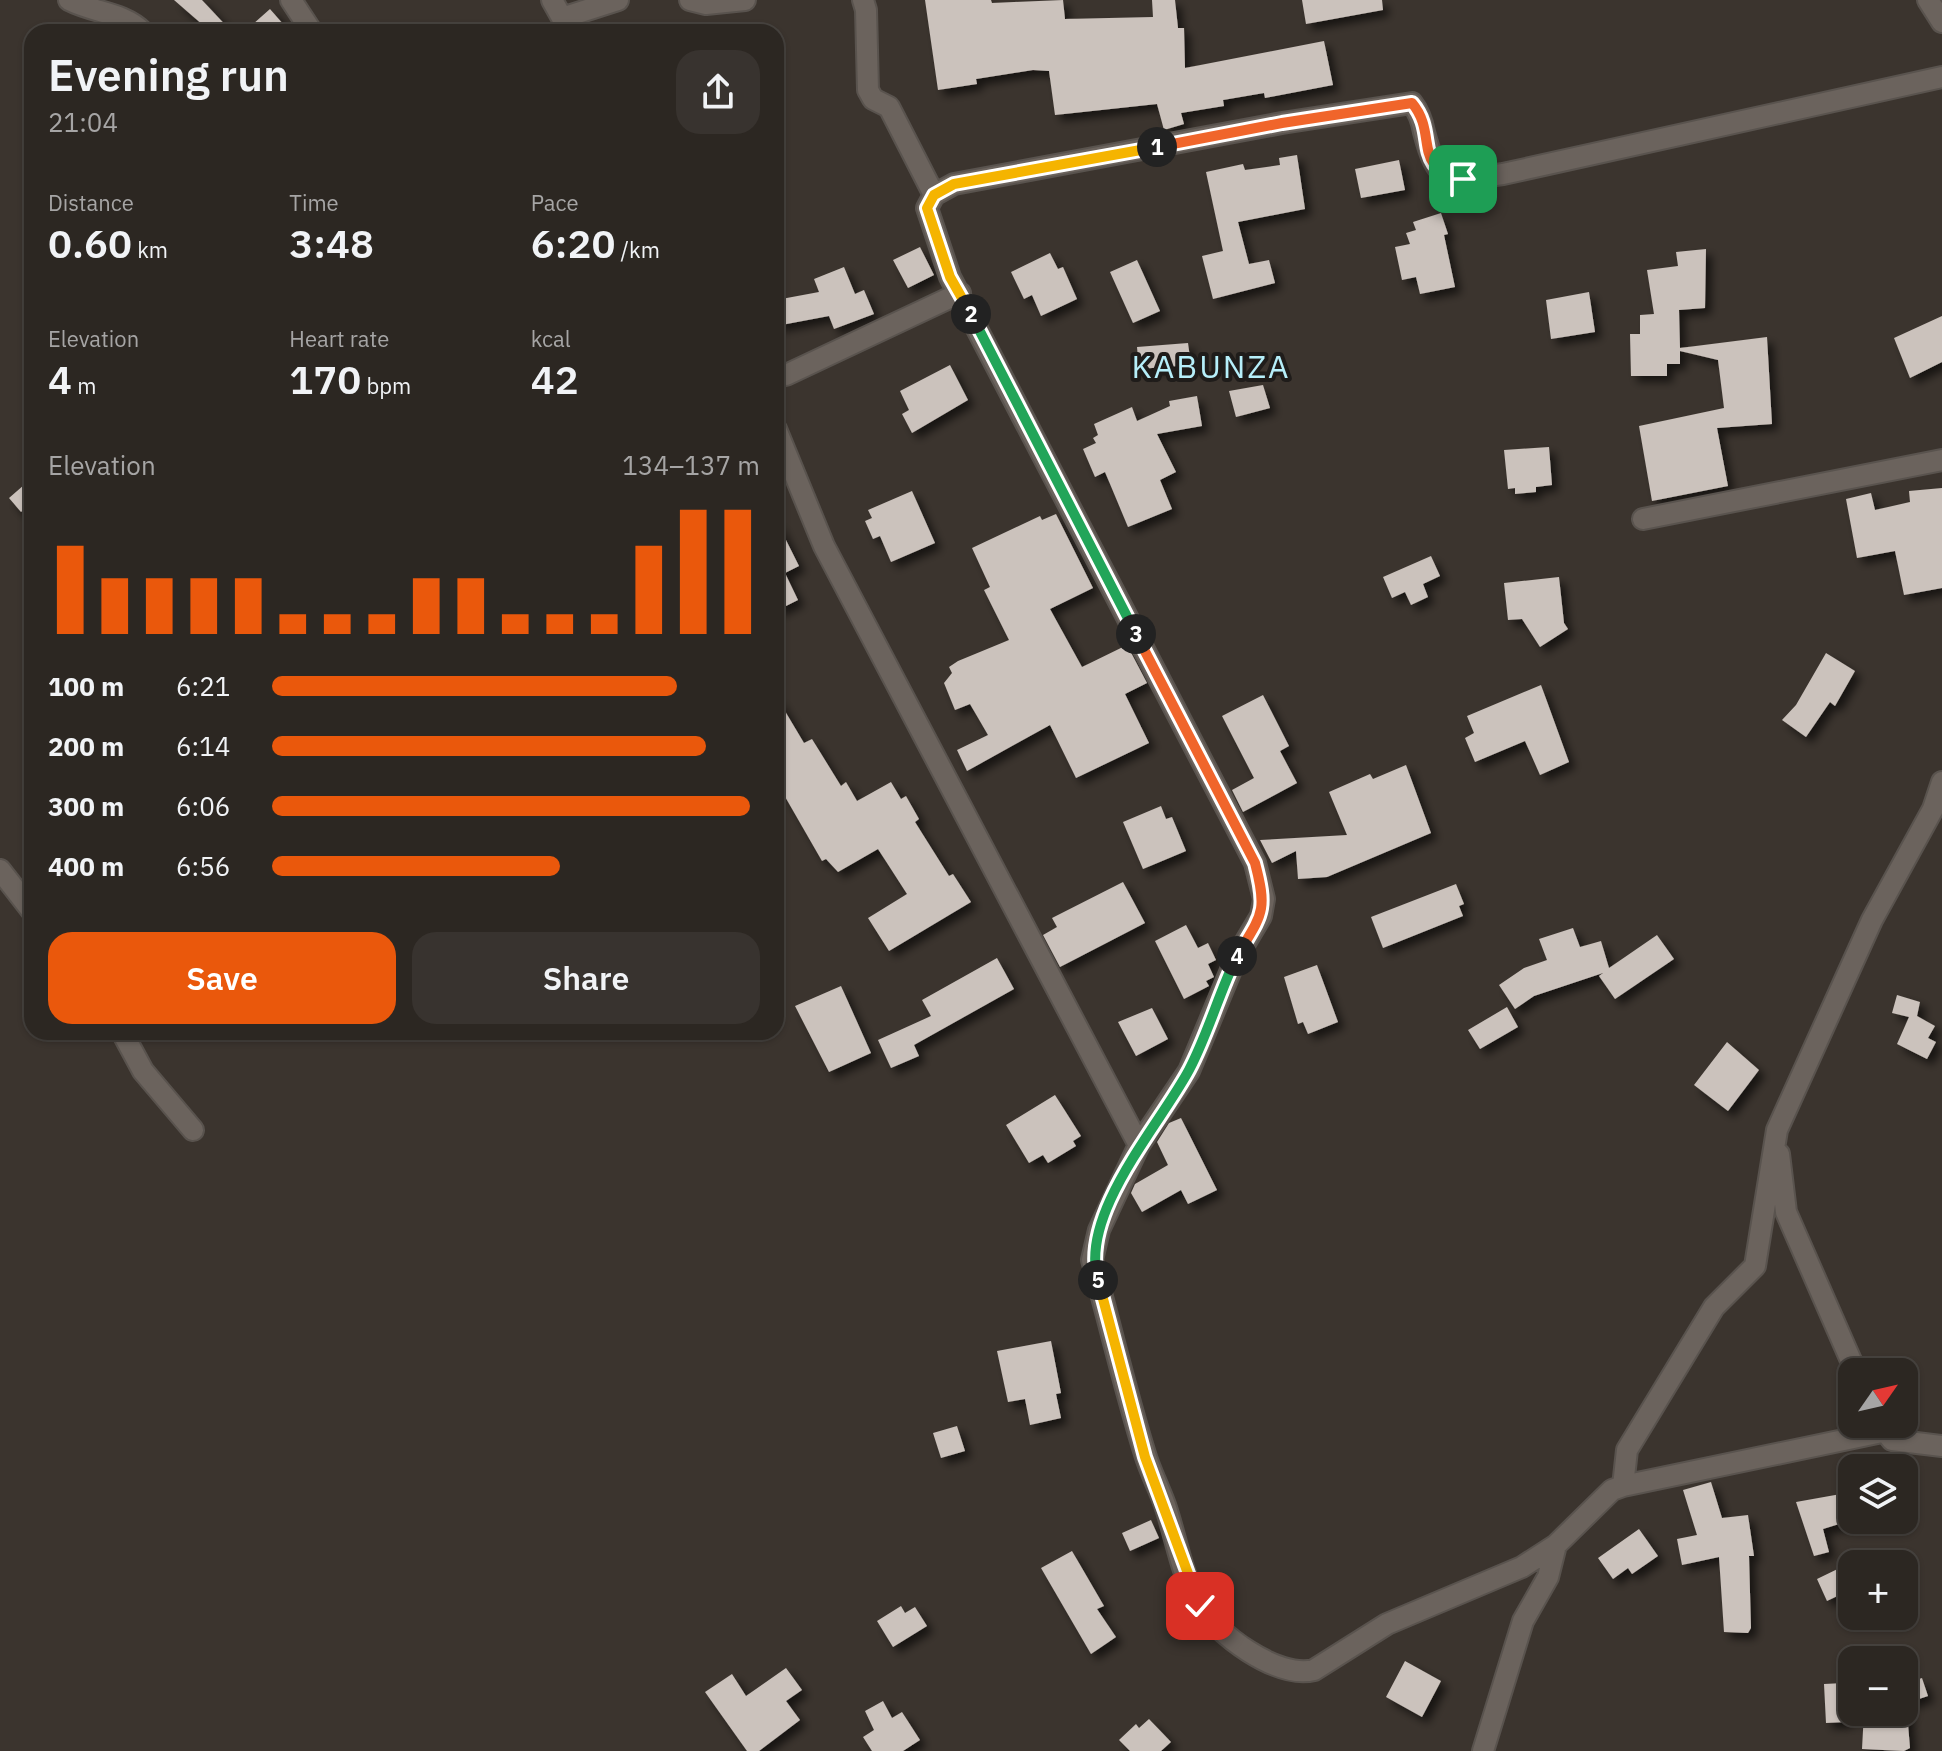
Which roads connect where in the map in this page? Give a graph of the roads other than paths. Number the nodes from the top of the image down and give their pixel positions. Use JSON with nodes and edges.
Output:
{"nodes":[{"id":1,"x":69,"y":0,"type":"edge"},
{"id":2,"x":291,"y":0,"type":"edge"},
{"id":3,"x":618,"y":0,"type":"edge"},
{"id":4,"x":690,"y":0,"type":"edge"},
{"id":5,"x":745,"y":0,"type":"edge"},
{"id":6,"x":863,"y":0,"type":"edge"},
{"id":7,"x":1928,"y":0,"type":"edge"},
{"id":8,"x":561,"y":17,"type":"edge"},
{"id":9,"x":1942,"y":22,"type":"edge"},
{"id":10,"x":132,"y":24,"type":"edge"},
{"id":11,"x":307,"y":24,"type":"edge"},
{"id":12,"x":1942,"y":77,"type":"edge"},
{"id":13,"x":934,"y":195,"type":"junction"},
{"id":14,"x":960,"y":293,"type":"junction"},
{"id":15,"x":784,"y":375,"type":"edge"},
{"id":16,"x":784,"y":448,"type":"edge"},
{"id":17,"x":1942,"y":460,"type":"edge"},
{"id":18,"x":1643,"y":519,"type":"dead end"},
{"id":19,"x":1942,"y":782,"type":"edge"},
{"id":20,"x":0,"y":870,"type":"edge"},
{"id":21,"x":24,"y":901,"type":"edge"},
{"id":22,"x":126,"y":1040,"type":"edge"},
{"id":23,"x":193,"y":1130,"type":"dead end"},
{"id":24,"x":1777,"y":1130,"type":"junction"},
{"id":25,"x":1139,"y":1145,"type":"junction"},
{"id":26,"x":1850,"y":1358,"type":"edge"},
{"id":27,"x":1838,"y":1437,"type":"edge"},
{"id":28,"x":1892,"y":1438,"type":"edge"},
{"id":29,"x":1942,"y":1446,"type":"edge"},
{"id":30,"x":1623,"y":1486,"type":"junction"},
{"id":31,"x":1556,"y":1545,"type":"junction"},
{"id":32,"x":1483,"y":1751,"type":"edge"}],
"edges":[{"from":1,"to":10,"type":"street"},
{"from":2,"to":11,"type":"street"},
{"from":3,"to":8,"type":"street"},
{"from":4,"to":5,"type":"street"},
{"from":6,"to":13,"type":"street"},
{"from":7,"to":9,"type":"street"},
{"from":12,"to":13,"type":"street"},
{"from":13,"to":14,"type":"street"},
{"from":14,"to":15,"type":"street"},
{"from":14,"to":25,"type":"street"},
{"from":16,"to":25,"type":"street"},
{"from":17,"to":18,"type":"street"},
{"from":19,"to":24,"type":"street"},
{"from":20,"to":21,"type":"street"},
{"from":22,"to":23,"type":"street"},
{"from":24,"to":26,"type":"street"},
{"from":24,"to":30,"type":"street"},
{"from":25,"to":31,"type":"street"},
{"from":27,"to":30,"type":"street"},
{"from":28,"to":29,"type":"street"},
{"from":30,"to":31,"type":"street"},
{"from":31,"to":32,"type":"street"}]}
